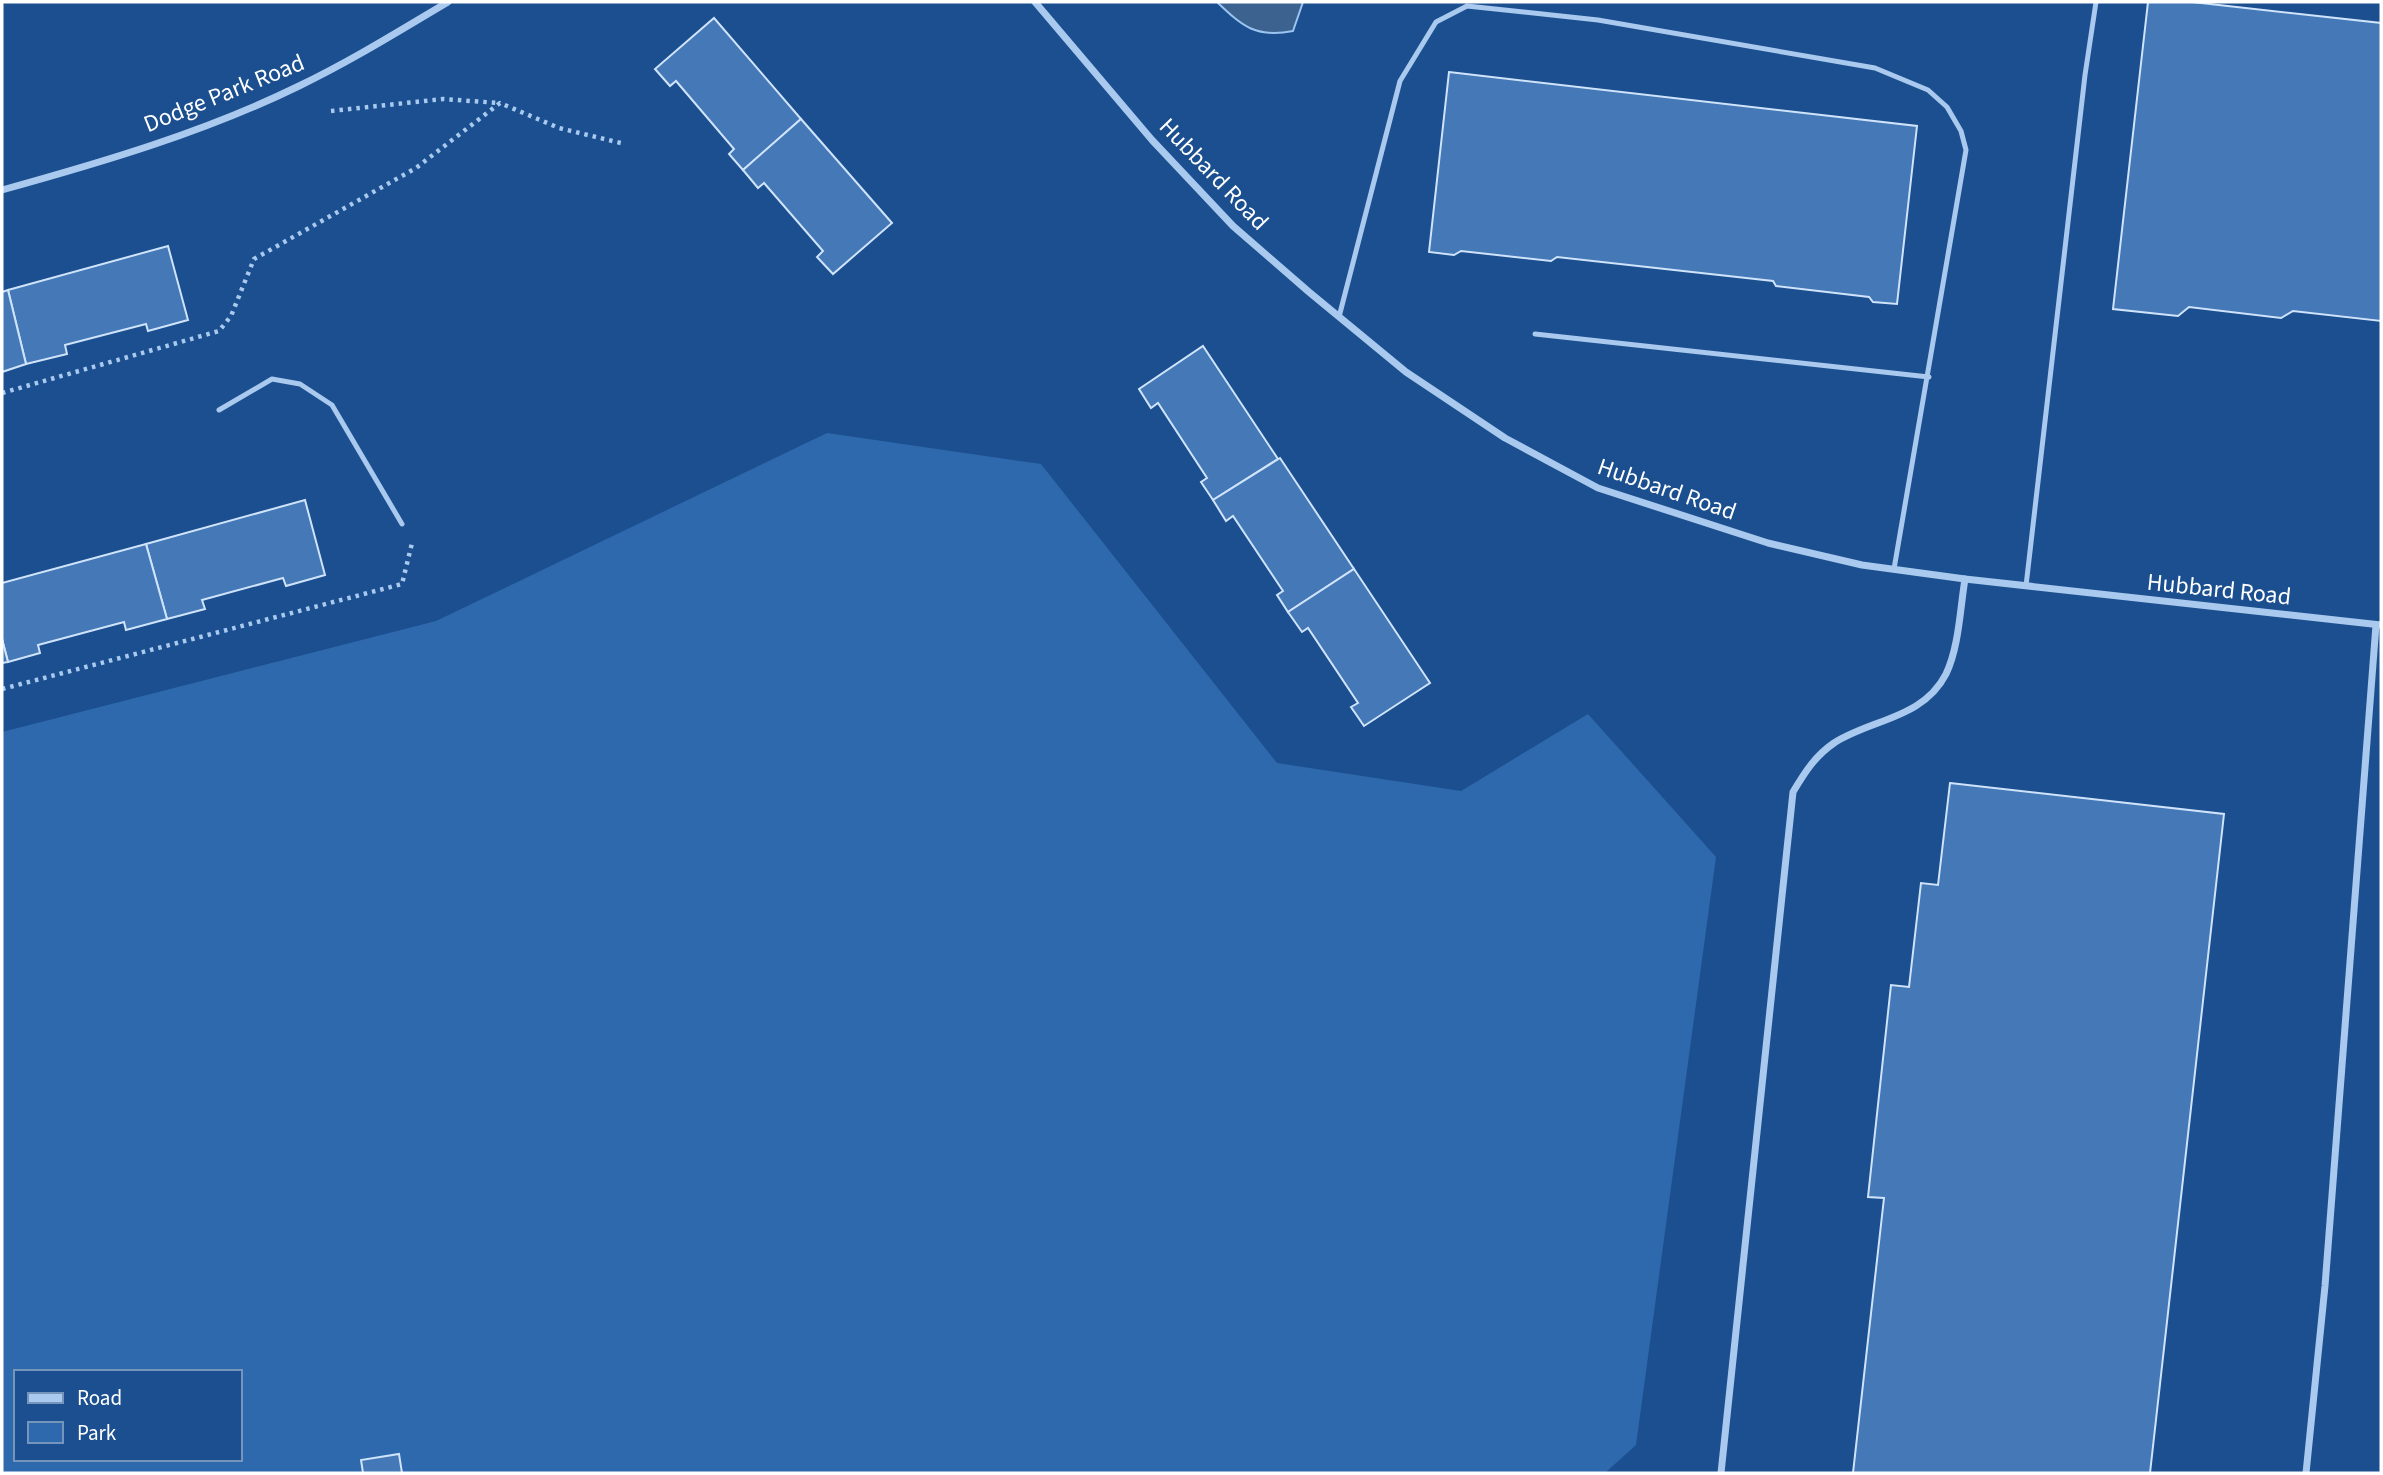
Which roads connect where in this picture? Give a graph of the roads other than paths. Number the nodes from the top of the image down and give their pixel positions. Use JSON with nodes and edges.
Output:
{"nodes":[{"id":1,"x":448,"y":2,"type":"edge"},
{"id":2,"x":1035,"y":2,"type":"edge"},
{"id":3,"x":2096,"y":2,"type":"edge"},
{"id":4,"x":2,"y":190,"type":"edge"},
{"id":5,"x":1339,"y":317,"type":"junction"},
{"id":6,"x":1535,"y":334,"type":"dead end"},
{"id":7,"x":1929,"y":377,"type":"junction"},
{"id":8,"x":219,"y":410,"type":"dead end"},
{"id":9,"x":402,"y":524,"type":"road end"},
{"id":10,"x":1895,"y":569,"type":"junction"},
{"id":11,"x":1965,"y":579,"type":"junction"},
{"id":12,"x":2026,"y":586,"type":"junction"},
{"id":13,"x":2378,"y":625,"type":"edge"},
{"id":14,"x":1721,"y":1473,"type":"edge"},
{"id":15,"x":2306,"y":1473,"type":"edge"}],
"edges":[{"from":1,"to":4,"type":"street","name":"Dodge Park Road"},
{"from":2,"to":5,"type":"street","name":"Hubbard Road"},
{"from":3,"to":12,"type":"lane"},
{"from":5,"to":7,"type":"lane"},
{"from":5,"to":10,"type":"street","name":"Hubbard Road"},
{"from":6,"to":7,"type":"lane"},
{"from":7,"to":10,"type":"lane"},
{"from":8,"to":9,"type":"lane"},
{"from":10,"to":11,"type":"street","name":"Hubbard Road"},
{"from":11,"to":12,"type":"street","name":"Hubbard Road"},
{"from":11,"to":14,"type":"street"},
{"from":12,"to":13,"type":"street","name":"Hubbard Road"},
{"from":13,"to":15,"type":"street"}]}
